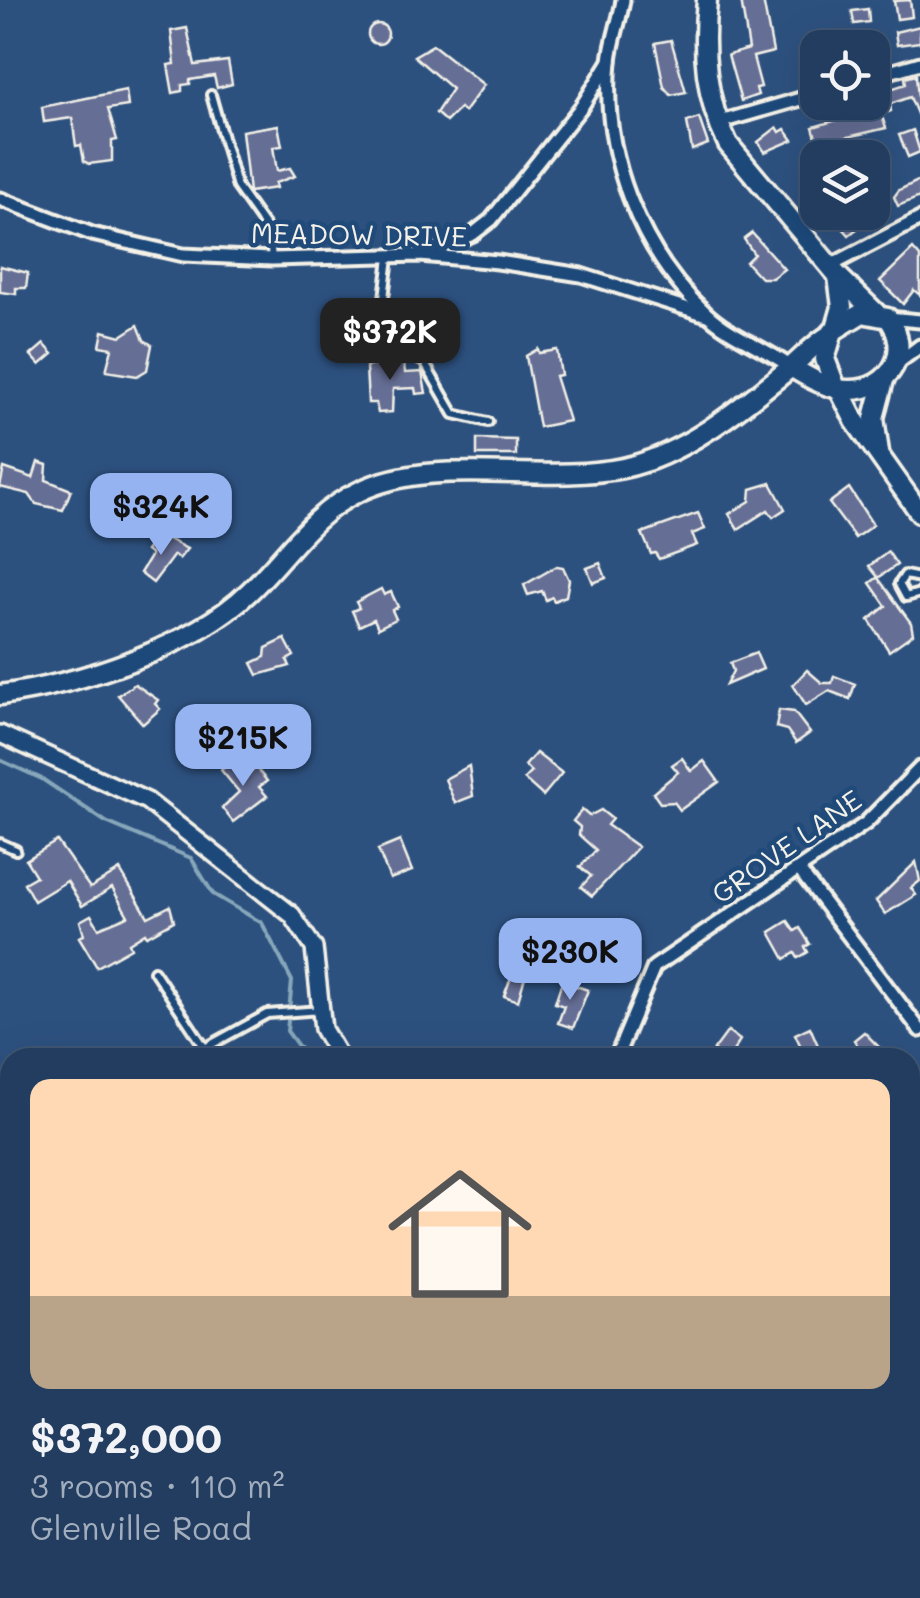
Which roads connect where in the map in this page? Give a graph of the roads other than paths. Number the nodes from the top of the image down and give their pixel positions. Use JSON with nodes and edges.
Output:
{"nodes":[{"id":1,"x":623,"y":0,"type":"edge"},
{"id":2,"x":707,"y":0,"type":"edge"},
{"id":3,"x":610,"y":61,"type":"junction"},
{"id":4,"x":920,"y":63,"type":"edge"},
{"id":5,"x":890,"y":72,"type":"edge"},
{"id":6,"x":211,"y":95,"type":"dead end"},
{"id":7,"x":800,"y":99,"type":"edge"},
{"id":8,"x":718,"y":123,"type":"junction"},
{"id":9,"x":0,"y":188,"type":"edge"},
{"id":10,"x":6,"y":200,"type":"edge"},
{"id":11,"x":920,"y":219,"type":"edge"},
{"id":12,"x":389,"y":255,"type":"junction"},
{"id":13,"x":420,"y":255,"type":"junction"},
{"id":14,"x":272,"y":259,"type":"junction"},
{"id":15,"x":834,"y":271,"type":"junction"},
{"id":16,"x":707,"y":315,"type":"junction"},
{"id":17,"x":882,"y":315,"type":"junction"},
{"id":18,"x":920,"y":321,"type":"edge"},
{"id":19,"x":834,"y":331,"type":"junction"},
{"id":20,"x":920,"y":346,"type":"edge"},
{"id":21,"x":791,"y":367,"type":"junction"},
{"id":22,"x":890,"y":372,"type":"junction"},
{"id":23,"x":838,"y":388,"type":"junction"},
{"id":24,"x":488,"y":422,"type":"dead end"},
{"id":25,"x":879,"y":453,"type":"junction"},
{"id":26,"x":920,"y":513,"type":"edge"},
{"id":27,"x":920,"y":578,"type":"edge"},
{"id":28,"x":919,"y":595,"type":"edge"},
{"id":29,"x":0,"y":695,"type":"edge"},
{"id":30,"x":0,"y":734,"type":"edge"},
{"id":31,"x":920,"y":768,"type":"edge"},
{"id":32,"x":0,"y":843,"type":"edge"},
{"id":33,"x":16,"y":850,"type":"dead end"},
{"id":34,"x":800,"y":871,"type":"junction"},
{"id":35,"x":154,"y":971,"type":"dead end"},
{"id":36,"x":320,"y":1010,"type":"junction"},
{"id":37,"x":920,"y":1030,"type":"edge"},
{"id":38,"x":334,"y":1048,"type":"edge"},
{"id":39,"x":620,"y":1048,"type":"edge"}],
"edges":[{"from":1,"to":3,"type":"street"},
{"from":2,"to":8,"type":"main road"},
{"from":3,"to":13,"type":"street"},
{"from":3,"to":16,"type":"street"},
{"from":4,"to":5,"type":"street"},
{"from":6,"to":14,"type":"lane"},
{"from":7,"to":8,"type":"street"},
{"from":8,"to":15,"type":"main road"},
{"from":9,"to":10,"type":"street","name":"MEADOW DRIVE"},
{"from":10,"to":14,"type":"street","name":"MEADOW DRIVE"},
{"from":11,"to":15,"type":"street"},
{"from":12,"to":13,"type":"street","name":"MEADOW DRIVE"},
{"from":12,"to":14,"type":"street","name":"MEADOW DRIVE"},
{"from":12,"to":24,"type":"lane"},
{"from":13,"to":16,"type":"street","name":"MEADOW DRIVE"},
{"from":15,"to":17,"type":"main road"},
{"from":15,"to":19,"type":"main road"},
{"from":16,"to":21,"type":"street"},
{"from":17,"to":18,"type":"street"},
{"from":17,"to":19,"type":"main road"},
{"from":17,"to":22,"type":"main road"},
{"from":19,"to":21,"type":"main road"},
{"from":19,"to":23,"type":"main road"},
{"from":20,"to":22,"type":"street"},
{"from":21,"to":23,"type":"main road"},
{"from":21,"to":29,"type":"main road"},
{"from":22,"to":23,"type":"main road"},
{"from":22,"to":25,"type":"main road"},
{"from":23,"to":25,"type":"main road"},
{"from":25,"to":26,"type":"main road"},
{"from":27,"to":28,"type":"lane"},
{"from":30,"to":36,"type":"street"},
{"from":31,"to":34,"type":"street","name":"GROVE LANE"},
{"from":32,"to":33,"type":"lane"},
{"from":34,"to":37,"type":"street"},
{"from":34,"to":39,"type":"street","name":"GROVE LANE"},
{"from":35,"to":36,"type":"lane"},
{"from":36,"to":38,"type":"street"}]}
